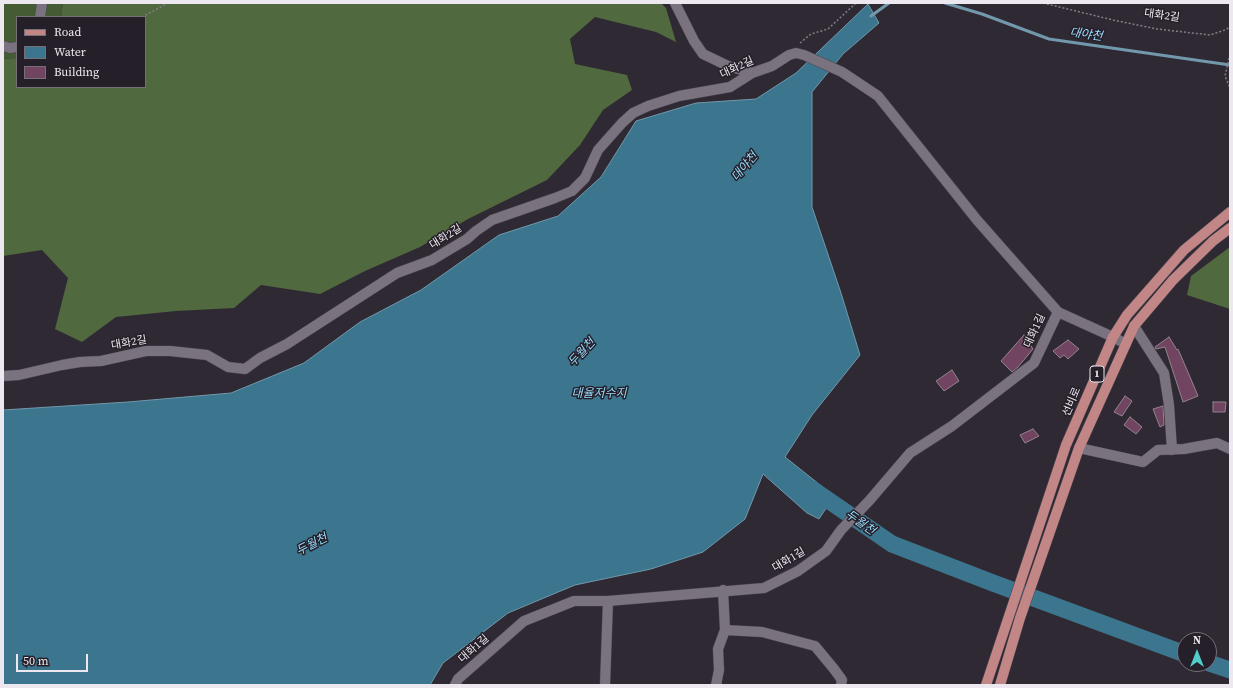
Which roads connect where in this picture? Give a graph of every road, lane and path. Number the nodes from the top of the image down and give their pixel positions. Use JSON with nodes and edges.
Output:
{"nodes":[{"id":1,"x":42,"y":3,"type":"edge"},
{"id":2,"x":168,"y":3,"type":"edge"},
{"id":3,"x":675,"y":3,"type":"edge"},
{"id":4,"x":856,"y":3,"type":"edge"},
{"id":5,"x":1043,"y":3,"type":"edge"},
{"id":6,"x":40,"y":16,"type":"edge"},
{"id":7,"x":144,"y":16,"type":"edge"},
{"id":8,"x":1230,"y":27,"type":"edge"},
{"id":9,"x":3,"y":46,"type":"edge"},
{"id":10,"x":16,"y":47,"type":"edge"},
{"id":11,"x":800,"y":54,"type":"junction"},
{"id":12,"x":1230,"y":54,"type":"edge"},
{"id":13,"x":752,"y":72,"type":"junction"},
{"id":14,"x":1230,"y":88,"type":"edge"},
{"id":15,"x":1230,"y":212,"type":"edge"},
{"id":16,"x":1230,"y":228,"type":"edge"},
{"id":17,"x":1058,"y":312,"type":"junction"},
{"id":18,"x":1134,"y":326,"type":"junction"},
{"id":19,"x":1113,"y":337,"type":"junction"},
{"id":20,"x":1126,"y":344,"type":"junction"},
{"id":21,"x":3,"y":376,"type":"edge"},
{"id":22,"x":1079,"y":448,"type":"junction"},
{"id":23,"x":1230,"y":449,"type":"edge"},
{"id":24,"x":1172,"y":450,"type":"junction"},
{"id":25,"x":723,"y":590,"type":"junction"},
{"id":26,"x":608,"y":601,"type":"junction"},
{"id":27,"x":725,"y":630,"type":"junction"},
{"id":28,"x":455,"y":685,"type":"edge"},
{"id":29,"x":605,"y":685,"type":"edge"},
{"id":30,"x":716,"y":685,"type":"edge"},
{"id":31,"x":841,"y":685,"type":"edge"},
{"id":32,"x":986,"y":685,"type":"edge"},
{"id":33,"x":1000,"y":685,"type":"edge"}],
"edges":[{"from":1,"to":6,"type":"street"},
{"from":2,"to":7,"type":"path"},
{"from":3,"to":13,"type":"street"},
{"from":4,"to":11,"type":"path"},
{"from":5,"to":8,"type":"path","name":"대화2길"},
{"from":9,"to":10,"type":"street"},
{"from":11,"to":13,"type":"street","name":"대화2길"},
{"from":11,"to":17,"type":"street","name":"대화1길"},
{"from":12,"to":14,"type":"path"},
{"from":13,"to":21,"type":"street","name":"대화2길"},
{"from":15,"to":19,"type":"main road","name":"선비로","number":"1"},
{"from":16,"to":18,"type":"main road","number":"1"},
{"from":17,"to":19,"type":"street","name":"대화1길"},
{"from":17,"to":25,"type":"street","name":"대화1길"},
{"from":18,"to":20,"type":"main road","number":"1"},
{"from":18,"to":24,"type":"street"},
{"from":19,"to":20,"type":"street","name":"대화1길"},
{"from":19,"to":32,"type":"main road","name":"선비로","number":"1"},
{"from":20,"to":22,"type":"main road","number":"1"},
{"from":22,"to":24,"type":"street"},
{"from":22,"to":33,"type":"main road","number":"1"},
{"from":23,"to":24,"type":"street"},
{"from":25,"to":26,"type":"street","name":"대화1길"},
{"from":25,"to":27,"type":"street"},
{"from":26,"to":28,"type":"street","name":"대화1길"},
{"from":26,"to":29,"type":"street"},
{"from":27,"to":30,"type":"street"},
{"from":27,"to":31,"type":"street"}]}
